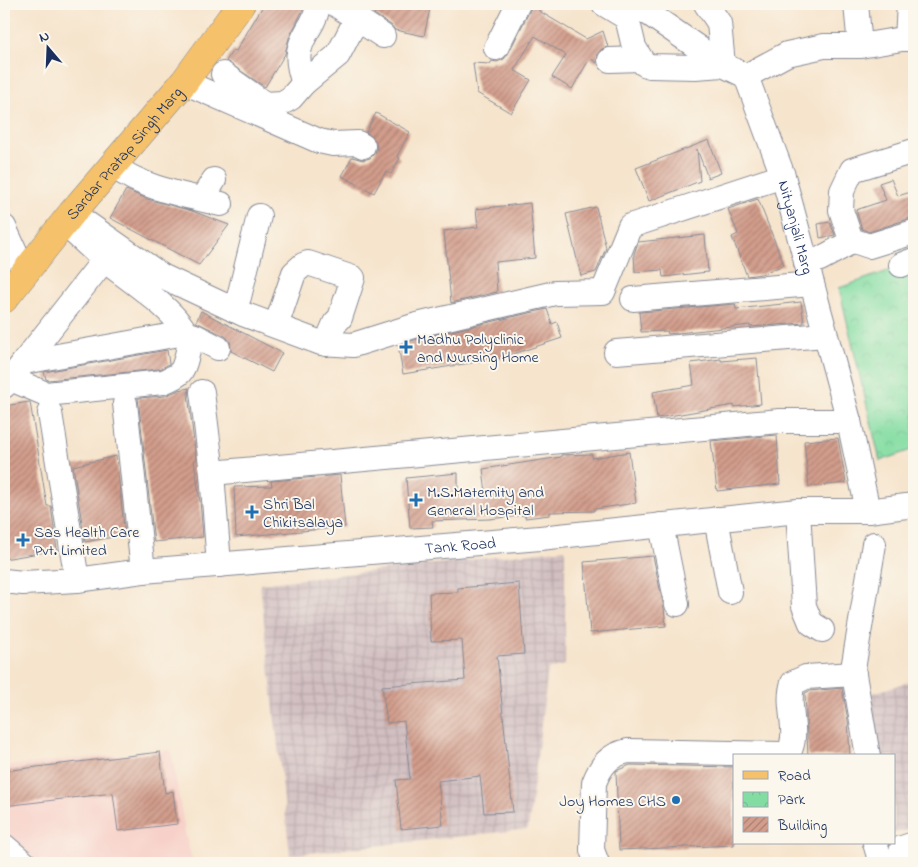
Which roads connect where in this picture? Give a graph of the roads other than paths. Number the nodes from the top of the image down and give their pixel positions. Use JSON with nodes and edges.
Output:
{"nodes":[{"id":1,"x":241,"y":4,"type":"edge"},
{"id":2,"x":318,"y":4,"type":"edge"},
{"id":3,"x":335,"y":4,"type":"edge"},
{"id":4,"x":518,"y":4,"type":"edge"},
{"id":5,"x":604,"y":4,"type":"edge"},
{"id":6,"x":635,"y":4,"type":"edge"},
{"id":7,"x":706,"y":4,"type":"edge"},
{"id":8,"x":856,"y":4,"type":"edge"},
{"id":9,"x":908,"y":4,"type":"edge"},
{"id":10,"x":357,"y":18,"type":"junction"},
{"id":11,"x":383,"y":36,"type":"dead end"},
{"id":12,"x":911,"y":38,"type":"edge"},
{"id":13,"x":860,"y":46,"type":"junction"},
{"id":14,"x":496,"y":48,"type":"dead end"},
{"id":15,"x":641,"y":59,"type":"junction"},
{"id":16,"x":610,"y":60,"type":"dead end"},
{"id":17,"x":723,"y":65,"type":"junction"},
{"id":18,"x":223,"y":74,"type":"dead end"},
{"id":19,"x":746,"y":76,"type":"junction"},
{"id":20,"x":184,"y":82,"type":"junction"},
{"id":21,"x":304,"y":83,"type":"junction"},
{"id":22,"x":363,"y":146,"type":"dead end"},
{"id":23,"x":914,"y":151,"type":"edge"},
{"id":24,"x":113,"y":166,"type":"junction"},
{"id":25,"x":783,"y":176,"type":"junction"},
{"id":26,"x":214,"y":180,"type":"dead end"},
{"id":27,"x":258,"y":216,"type":"dead end"},
{"id":28,"x":69,"y":219,"type":"junction"},
{"id":29,"x":4,"y":227,"type":"edge"},
{"id":30,"x":914,"y":232,"type":"edge"},
{"id":31,"x":844,"y":246,"type":"dead end"},
{"id":32,"x":104,"y":260,"type":"junction"},
{"id":33,"x":25,"y":272,"type":"junction"},
{"id":34,"x":809,"y":274,"type":"junction"},
{"id":35,"x":4,"y":299,"type":"edge"},
{"id":36,"x":633,"y":299,"type":"dead end"},
{"id":37,"x":234,"y":310,"type":"junction"},
{"id":38,"x":179,"y":325,"type":"junction"},
{"id":39,"x":825,"y":335,"type":"junction"},
{"id":40,"x":278,"y":336,"type":"junction"},
{"id":41,"x":326,"y":344,"type":"junction"},
{"id":42,"x":218,"y":348,"type":"dead end"},
{"id":43,"x":616,"y":352,"type":"dead end"},
{"id":44,"x":13,"y":376,"type":"edge"},
{"id":45,"x":202,"y":392,"type":"dead end"},
{"id":46,"x":125,"y":403,"type":"dead end"},
{"id":47,"x":50,"y":413,"type":"dead end"},
{"id":48,"x":849,"y":421,"type":"junction"},
{"id":49,"x":212,"y":473,"type":"junction"},
{"id":50,"x":914,"y":505,"type":"edge"},
{"id":51,"x":798,"y":511,"type":"junction"},
{"id":52,"x":868,"y":511,"type":"junction"},
{"id":53,"x":716,"y":520,"type":"junction"},
{"id":54,"x":661,"y":525,"type":"junction"},
{"id":55,"x":874,"y":544,"type":"dead end"},
{"id":56,"x":220,"y":565,"type":"junction"},
{"id":57,"x":143,"y":571,"type":"junction"},
{"id":58,"x":77,"y":580,"type":"junction"},
{"id":59,"x":4,"y":581,"type":"edge"},
{"id":60,"x":730,"y":592,"type":"dead end"},
{"id":61,"x":677,"y":604,"type":"dead end"},
{"id":62,"x":822,"y":630,"type":"dead end"},
{"id":63,"x":850,"y":675,"type":"junction"},
{"id":64,"x":856,"y":754,"type":"edge"},
{"id":65,"x":868,"y":754,"type":"edge"},
{"id":66,"x":875,"y":844,"type":"edge"},
{"id":67,"x":914,"y":844,"type":"edge"},
{"id":68,"x":4,"y":846,"type":"edge"},
{"id":69,"x":24,"y":863,"type":"edge"},
{"id":70,"x":597,"y":863,"type":"edge"},
{"id":71,"x":881,"y":863,"type":"edge"},
{"id":72,"x":903,"y":863,"type":"edge"}],
"edges":[{"from":1,"to":20,"type":"main road","name":"Sardar Pratap Singh Marg"},
{"from":2,"to":21,"type":"street"},
{"from":3,"to":10,"type":"street"},
{"from":4,"to":14,"type":"street"},
{"from":5,"to":15,"type":"street"},
{"from":6,"to":17,"type":"street"},
{"from":7,"to":17,"type":"street"},
{"from":8,"to":13,"type":"street"},
{"from":9,"to":12,"type":"street"},
{"from":10,"to":11,"type":"street"},
{"from":10,"to":21,"type":"street"},
{"from":12,"to":13,"type":"street"},
{"from":13,"to":19,"type":"street"},
{"from":15,"to":16,"type":"street"},
{"from":15,"to":17,"type":"street"},
{"from":17,"to":19,"type":"street"},
{"from":18,"to":21,"type":"street"},
{"from":19,"to":25,"type":"street","name":"Nityanjali Marg"},
{"from":20,"to":22,"type":"street"},
{"from":20,"to":24,"type":"main road","name":"Sardar Pratap Singh Marg"},
{"from":23,"to":30,"type":"street"},
{"from":24,"to":26,"type":"street"},
{"from":24,"to":28,"type":"main road","name":"Sardar Pratap Singh Marg"},
{"from":25,"to":34,"type":"street","name":"Nityanjali Marg"},
{"from":25,"to":41,"type":"street"},
{"from":27,"to":37,"type":"street"},
{"from":28,"to":32,"type":"street"},
{"from":28,"to":33,"type":"main road","name":"Sardar Pratap Singh Marg"},
{"from":28,"to":37,"type":"street"},
{"from":29,"to":33,"type":"street"},
{"from":31,"to":34,"type":"street"},
{"from":32,"to":38,"type":"street"},
{"from":32,"to":44,"type":"street"},
{"from":33,"to":35,"type":"main road","name":"Sardar Pratap Singh Marg"},
{"from":34,"to":36,"type":"street"},
{"from":34,"to":39,"type":"street","name":"Nityanjali Marg"},
{"from":37,"to":40,"type":"street"},
{"from":38,"to":40,"type":"street"},
{"from":38,"to":42,"type":"street"},
{"from":38,"to":44,"type":"street"},
{"from":38,"to":44,"type":"street"},
{"from":39,"to":43,"type":"street"},
{"from":39,"to":48,"type":"street","name":"Nityanjali Marg"},
{"from":40,"to":41,"type":"street"},
{"from":40,"to":41,"type":"street"},
{"from":45,"to":49,"type":"street"},
{"from":46,"to":57,"type":"street"},
{"from":47,"to":58,"type":"street"},
{"from":48,"to":49,"type":"street"},
{"from":48,"to":52,"type":"street","name":"Nityanjali Marg"},
{"from":49,"to":56,"type":"street"},
{"from":50,"to":52,"type":"street","name":"Tank Road"},
{"from":51,"to":52,"type":"street","name":"Tank Road"},
{"from":51,"to":53,"type":"street","name":"Tank Road"},
{"from":51,"to":62,"type":"street"},
{"from":53,"to":54,"type":"street","name":"Tank Road"},
{"from":53,"to":60,"type":"street"},
{"from":54,"to":56,"type":"street","name":"Tank Road"},
{"from":54,"to":61,"type":"street"},
{"from":55,"to":63,"type":"street"},
{"from":56,"to":57,"type":"street","name":"Tank Road"},
{"from":57,"to":58,"type":"street","name":"Tank Road"},
{"from":58,"to":59,"type":"street","name":"Tank Road"},
{"from":63,"to":64,"type":"street"},
{"from":63,"to":65,"type":"street"},
{"from":63,"to":70,"type":"street"},
{"from":66,"to":71,"type":"street"},
{"from":67,"to":72,"type":"street"},
{"from":68,"to":69,"type":"street"}]}
